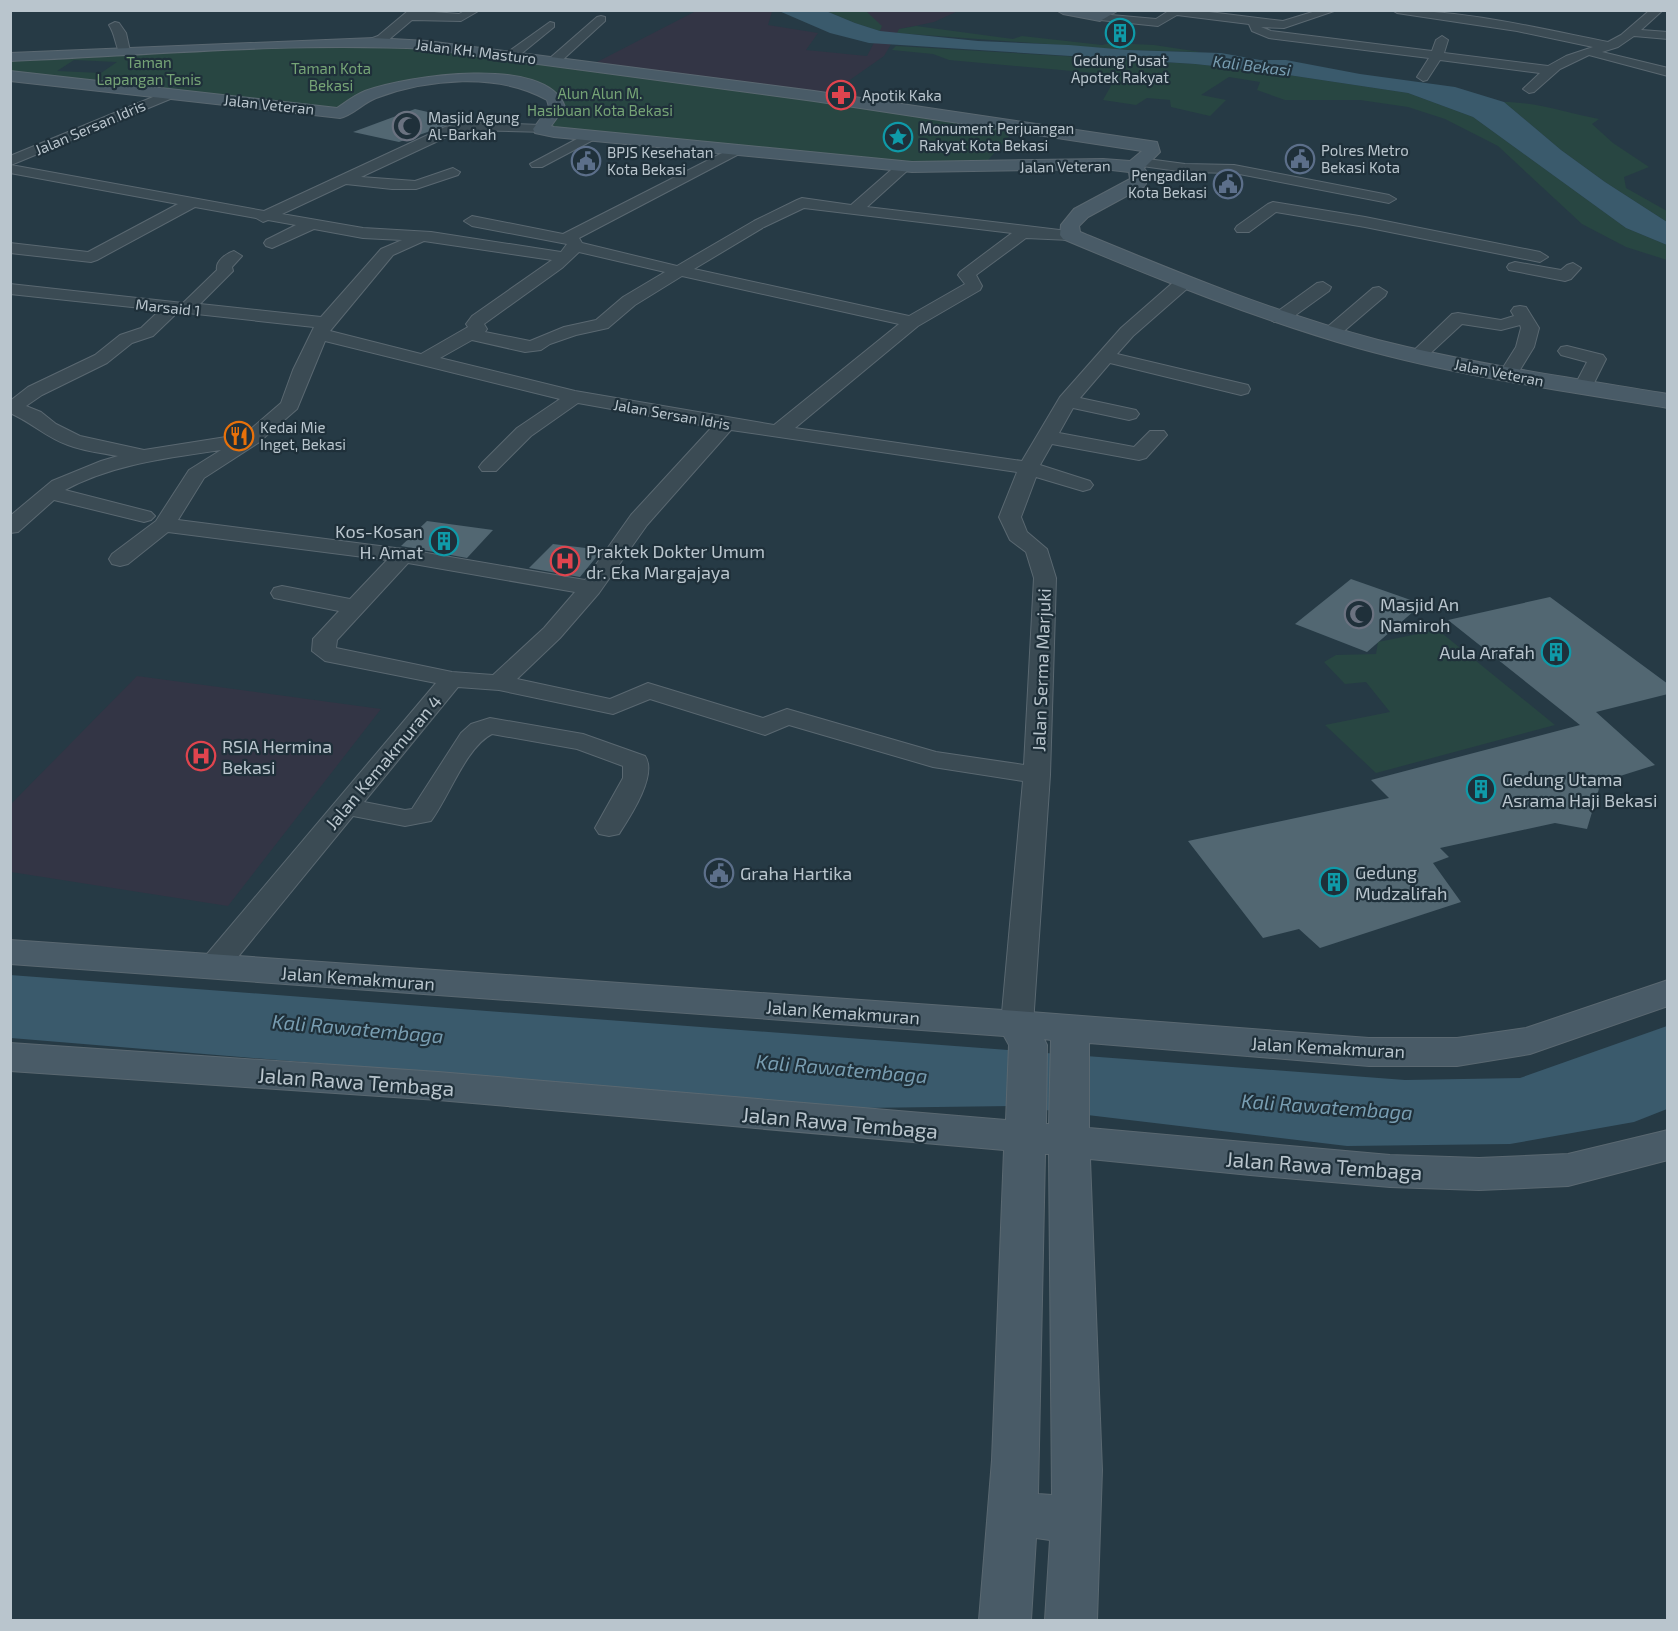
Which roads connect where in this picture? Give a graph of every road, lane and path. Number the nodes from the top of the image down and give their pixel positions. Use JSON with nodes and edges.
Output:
{"nodes":[{"id":1,"x":475,"y":10,"type":"edge"},
{"id":2,"x":1063,"y":10,"type":"edge"},
{"id":3,"x":1332,"y":10,"type":"edge"},
{"id":4,"x":1397,"y":10,"type":"edge"},
{"id":5,"x":1471,"y":10,"type":"edge"},
{"id":6,"x":1658,"y":10,"type":"edge"},
{"id":7,"x":1177,"y":11,"type":"edge"},
{"id":8,"x":414,"y":13,"type":"edge"},
{"id":9,"x":1106,"y":14,"type":"edge"},
{"id":10,"x":602,"y":19,"type":"dead end"},
{"id":11,"x":1455,"y":19,"type":"junction"},
{"id":12,"x":1255,"y":23,"type":"junction"},
{"id":13,"x":115,"y":25,"type":"dead end"},
{"id":14,"x":550,"y":25,"type":"dead end"},
{"id":15,"x":1284,"y":25,"type":"junction"},
{"id":16,"x":1632,"y":32,"type":"junction"},
{"id":17,"x":1383,"y":36,"type":"dead end"},
{"id":18,"x":1668,"y":36,"type":"edge"},
{"id":19,"x":374,"y":42,"type":"junction"},
{"id":20,"x":1608,"y":46,"type":"junction"},
{"id":21,"x":124,"y":51,"type":"junction"},
{"id":22,"x":1588,"y":52,"type":"junction"},
{"id":23,"x":512,"y":55,"type":"junction"},
{"id":24,"x":1437,"y":55,"type":"junction"},
{"id":25,"x":10,"y":57,"type":"edge"},
{"id":26,"x":554,"y":61,"type":"junction"},
{"id":27,"x":1548,"y":70,"type":"junction"},
{"id":28,"x":1668,"y":72,"type":"edge"},
{"id":29,"x":10,"y":76,"type":"edge"},
{"id":30,"x":1423,"y":77,"type":"dead end"},
{"id":31,"x":1529,"y":89,"type":"dead end"},
{"id":32,"x":173,"y":94,"type":"junction"},
{"id":33,"x":1018,"y":126,"type":"junction"},
{"id":34,"x":541,"y":129,"type":"junction"},
{"id":35,"x":590,"y":136,"type":"junction"},
{"id":36,"x":734,"y":151,"type":"junction"},
{"id":37,"x":10,"y":161,"type":"edge"},
{"id":38,"x":537,"y":164,"type":"dead end"},
{"id":39,"x":1137,"y":164,"type":"junction"},
{"id":40,"x":904,"y":166,"type":"junction"},
{"id":41,"x":982,"y":167,"type":"junction"},
{"id":42,"x":10,"y":169,"type":"edge"},
{"id":43,"x":453,"y":172,"type":"dead end"},
{"id":44,"x":343,"y":179,"type":"junction"},
{"id":45,"x":191,"y":203,"type":"junction"},
{"id":46,"x":855,"y":210,"type":"junction"},
{"id":47,"x":263,"y":217,"type":"junction"},
{"id":48,"x":472,"y":221,"type":"dead end"},
{"id":49,"x":1365,"y":222,"type":"junction"},
{"id":50,"x":311,"y":224,"type":"junction"},
{"id":51,"x":1243,"y":229,"type":"dead end"},
{"id":52,"x":1032,"y":232,"type":"junction"},
{"id":53,"x":1070,"y":235,"type":"junction"},
{"id":54,"x":422,"y":238,"type":"junction"},
{"id":55,"x":1464,"y":242,"type":"junction"},
{"id":56,"x":272,"y":243,"type":"dead end"},
{"id":57,"x":569,"y":247,"type":"junction"},
{"id":58,"x":10,"y":248,"type":"edge"},
{"id":59,"x":86,"y":253,"type":"junction"},
{"id":60,"x":234,"y":256,"type":"dead end"},
{"id":61,"x":1540,"y":257,"type":"dead end"},
{"id":62,"x":60,"y":267,"type":"dead end"},
{"id":63,"x":1573,"y":268,"type":"dead end"},
{"id":64,"x":679,"y":271,"type":"junction"},
{"id":65,"x":40,"y":279,"type":"dead end"},
{"id":66,"x":1183,"y":283,"type":"junction"},
{"id":67,"x":1323,"y":287,"type":"dead end"},
{"id":68,"x":15,"y":290,"type":"edge"},
{"id":69,"x":1379,"y":292,"type":"dead end"},
{"id":70,"x":179,"y":308,"type":"junction"},
{"id":71,"x":1280,"y":318,"type":"junction"},
{"id":72,"x":912,"y":322,"type":"junction"},
{"id":73,"x":322,"y":328,"type":"junction"},
{"id":74,"x":1332,"y":333,"type":"junction"},
{"id":75,"x":471,"y":334,"type":"junction"},
{"id":76,"x":1567,"y":351,"type":"dead end"},
{"id":77,"x":1417,"y":356,"type":"junction"},
{"id":78,"x":1106,"y":357,"type":"junction"},
{"id":79,"x":425,"y":359,"type":"junction"},
{"id":80,"x":1508,"y":374,"type":"junction"},
{"id":81,"x":1583,"y":387,"type":"junction"},
{"id":82,"x":1241,"y":389,"type":"dead end"},
{"id":83,"x":575,"y":397,"type":"junction"},
{"id":84,"x":1067,"y":401,"type":"junction"},
{"id":85,"x":1668,"y":401,"type":"edge"},
{"id":86,"x":1129,"y":414,"type":"dead end"},
{"id":87,"x":726,"y":424,"type":"junction"},
{"id":88,"x":778,"y":432,"type":"junction"},
{"id":89,"x":1156,"y":435,"type":"dead end"},
{"id":90,"x":1047,"y":437,"type":"junction"},
{"id":91,"x":251,"y":438,"type":"junction"},
{"id":92,"x":144,"y":456,"type":"junction"},
{"id":93,"x":489,"y":467,"type":"dead end"},
{"id":94,"x":1030,"y":468,"type":"junction"},
{"id":95,"x":1083,"y":485,"type":"dead end"},
{"id":96,"x":50,"y":493,"type":"junction"},
{"id":97,"x":154,"y":521,"type":"junction"},
{"id":98,"x":10,"y":526,"type":"edge"},
{"id":99,"x":404,"y":556,"type":"junction"},
{"id":100,"x":120,"y":559,"type":"dead end"},
{"id":101,"x":591,"y":588,"type":"junction"},
{"id":102,"x":282,"y":593,"type":"dead end"},
{"id":103,"x":355,"y":607,"type":"junction"},
{"id":104,"x":452,"y":679,"type":"junction"},
{"id":105,"x":499,"y":683,"type":"junction"},
{"id":106,"x":1037,"y":775,"type":"junction"},
{"id":107,"x":346,"y":807,"type":"junction"},
{"id":108,"x":609,"y":828,"type":"dead end"},
{"id":109,"x":10,"y":952,"type":"edge"},
{"id":110,"x":213,"y":967,"type":"junction"},
{"id":111,"x":1668,"y":993,"type":"edge"},
{"id":112,"x":1023,"y":1035,"type":"junction"},
{"id":113,"x":1070,"y":1040,"type":"junction"},
{"id":114,"x":10,"y":1057,"type":"edge"},
{"id":115,"x":1048,"y":1126,"type":"junction"},
{"id":116,"x":1668,"y":1145,"type":"edge"},
{"id":117,"x":1013,"y":1513,"type":"junction"},
{"id":118,"x":1075,"y":1521,"type":"junction"},
{"id":119,"x":1005,"y":1620,"type":"edge"},
{"id":120,"x":1071,"y":1620,"type":"edge"}],
"edges":[{"from":1,"to":8,"type":"street"},
{"from":2,"to":9,"type":"street"},
{"from":3,"to":15,"type":"street"},
{"from":4,"to":11,"type":"street"},
{"from":5,"to":11,"type":"street"},
{"from":6,"to":16,"type":"street"},
{"from":7,"to":9,"type":"street"},
{"from":7,"to":12,"type":"street"},
{"from":8,"to":19,"type":"street"},
{"from":10,"to":26,"type":"street"},
{"from":11,"to":20,"type":"street"},
{"from":11,"to":24,"type":"street"},
{"from":12,"to":15,"type":"street"},
{"from":12,"to":24,"type":"street"},
{"from":13,"to":21,"type":"street"},
{"from":14,"to":23,"type":"street"},
{"from":15,"to":17,"type":"street"},
{"from":16,"to":18,"type":"street"},
{"from":16,"to":20,"type":"street"},
{"from":19,"to":21,"type":"street","name":"Jalan KH. Masturo"},
{"from":19,"to":23,"type":"street","name":"Jalan KH. Masturo"},
{"from":20,"to":22,"type":"street"},
{"from":21,"to":25,"type":"street","name":"Jalan KH. Masturo"},
{"from":22,"to":27,"type":"street"},
{"from":22,"to":28,"type":"street"},
{"from":23,"to":26,"type":"street","name":"Jalan KH. Masturo"},
{"from":24,"to":27,"type":"street"},
{"from":24,"to":30,"type":"street"},
{"from":26,"to":33,"type":"street","name":"Jalan KH. Masturo"},
{"from":27,"to":31,"type":"street"},
{"from":29,"to":32,"type":"street","name":"Jalan Veteran"},
{"from":32,"to":34,"type":"street","name":"Jalan Veteran"},
{"from":32,"to":37,"type":"street","name":"Jalan Sersan Idris"},
{"from":33,"to":39,"type":"street","name":"Jalan KH. Masturo"},
{"from":33,"to":41,"type":"street"},
{"from":34,"to":35,"type":"street","name":"Jalan Veteran"},
{"from":34,"to":44,"type":"street"},
{"from":35,"to":36,"type":"street","name":"Jalan Veteran"},
{"from":35,"to":38,"type":"street"},
{"from":36,"to":40,"type":"street","name":"Jalan Veteran"},
{"from":36,"to":57,"type":"street"},
{"from":39,"to":41,"type":"street","name":"Jalan Veteran"},
{"from":39,"to":49,"type":"street"},
{"from":39,"to":53,"type":"street","name":"Jalan Veteran"},
{"from":40,"to":41,"type":"street","name":"Jalan Veteran"},
{"from":40,"to":46,"type":"street"},
{"from":42,"to":45,"type":"street"},
{"from":43,"to":44,"type":"street"},
{"from":44,"to":47,"type":"street"},
{"from":45,"to":47,"type":"street"},
{"from":45,"to":59,"type":"street"},
{"from":46,"to":52,"type":"street"},
{"from":46,"to":64,"type":"street"},
{"from":47,"to":50,"type":"street"},
{"from":48,"to":57,"type":"street"},
{"from":49,"to":51,"type":"street"},
{"from":49,"to":55,"type":"street"},
{"from":50,"to":54,"type":"street"},
{"from":50,"to":56,"type":"street"},
{"from":52,"to":53,"type":"street"},
{"from":52,"to":72,"type":"street"},
{"from":53,"to":66,"type":"street","name":"Jalan Veteran"},
{"from":54,"to":57,"type":"street"},
{"from":54,"to":73,"type":"street"},
{"from":55,"to":61,"type":"street"},
{"from":55,"to":63,"type":"street"},
{"from":57,"to":64,"type":"street"},
{"from":57,"to":75,"type":"street"},
{"from":58,"to":59,"type":"street"},
{"from":59,"to":62,"type":"street"},
{"from":60,"to":70,"type":"street"},
{"from":64,"to":72,"type":"street"},
{"from":64,"to":75,"type":"street"},
{"from":65,"to":68,"type":"street"},
{"from":66,"to":71,"type":"street","name":"Jalan Veteran"},
{"from":66,"to":78,"type":"street","name":"Jalan Serma Marjuki"},
{"from":67,"to":71,"type":"street"},
{"from":68,"to":70,"type":"street","name":"Marsaid 1"},
{"from":69,"to":74,"type":"street"},
{"from":70,"to":73,"type":"street","name":"Marsaid 1"},
{"from":70,"to":92,"type":"street"},
{"from":71,"to":74,"type":"street","name":"Jalan Veteran"},
{"from":72,"to":88,"type":"street"},
{"from":73,"to":79,"type":"street","name":"Jalan Sersan Idris"},
{"from":73,"to":91,"type":"street"},
{"from":74,"to":77,"type":"street","name":"Jalan Veteran"},
{"from":75,"to":79,"type":"street"},
{"from":76,"to":81,"type":"street"},
{"from":77,"to":80,"type":"street","name":"Jalan Veteran"},
{"from":77,"to":80,"type":"street"},
{"from":78,"to":82,"type":"street"},
{"from":78,"to":84,"type":"street","name":"Jalan Serma Marjuki"},
{"from":79,"to":83,"type":"street","name":"Jalan Sersan Idris"},
{"from":80,"to":81,"type":"street","name":"Jalan Veteran"},
{"from":81,"to":85,"type":"street","name":"Jalan Veteran"},
{"from":83,"to":87,"type":"street","name":"Jalan Sersan Idris"},
{"from":83,"to":93,"type":"street"},
{"from":84,"to":86,"type":"street"},
{"from":84,"to":90,"type":"street","name":"Jalan Serma Marjuki"},
{"from":87,"to":88,"type":"street","name":"Jalan Sersan Idris"},
{"from":87,"to":101,"type":"street"},
{"from":88,"to":94,"type":"street","name":"Jalan Sersan Idris"},
{"from":89,"to":90,"type":"street"},
{"from":90,"to":94,"type":"street","name":"Jalan Serma Marjuki"},
{"from":91,"to":92,"type":"street"},
{"from":91,"to":97,"type":"street"},
{"from":92,"to":96,"type":"street"},
{"from":94,"to":95,"type":"street","name":"Jalan Sersan Idris"},
{"from":94,"to":106,"type":"street","name":"Jalan Serma Marjuki"},
{"from":96,"to":97,"type":"street"},
{"from":96,"to":98,"type":"street"},
{"from":97,"to":99,"type":"street"},
{"from":97,"to":100,"type":"street"},
{"from":99,"to":101,"type":"street"},
{"from":99,"to":103,"type":"street","name":"Jalan Kemakmuran 4"},
{"from":101,"to":105,"type":"street"},
{"from":102,"to":103,"type":"street"},
{"from":103,"to":104,"type":"street","name":"Jalan Kemakmuran 4"},
{"from":104,"to":105,"type":"street"},
{"from":104,"to":107,"type":"street","name":"Jalan Kemakmuran 4"},
{"from":105,"to":106,"type":"street"},
{"from":106,"to":112,"type":"street","name":"Jalan Serma Marjuki"},
{"from":107,"to":108,"type":"street"},
{"from":107,"to":110,"type":"street","name":"Jalan Kemakmuran 4"},
{"from":109,"to":110,"type":"street","name":"Jalan Kemakmuran"},
{"from":110,"to":112,"type":"street","name":"Jalan Kemakmuran"},
{"from":111,"to":113,"type":"street","name":"Jalan Kemakmuran"},
{"from":112,"to":113,"type":"street","name":"Jalan Kemakmuran"},
{"from":112,"to":115,"type":"street"},
{"from":113,"to":115,"type":"street"},
{"from":114,"to":115,"type":"street","name":"Jalan Rawa Tembaga"},
{"from":115,"to":116,"type":"street","name":"Jalan Rawa Tembaga"},
{"from":115,"to":117,"type":"street"},
{"from":115,"to":118,"type":"street"},
{"from":117,"to":118,"type":"street"},
{"from":117,"to":119,"type":"street"},
{"from":118,"to":120,"type":"street"}]}
